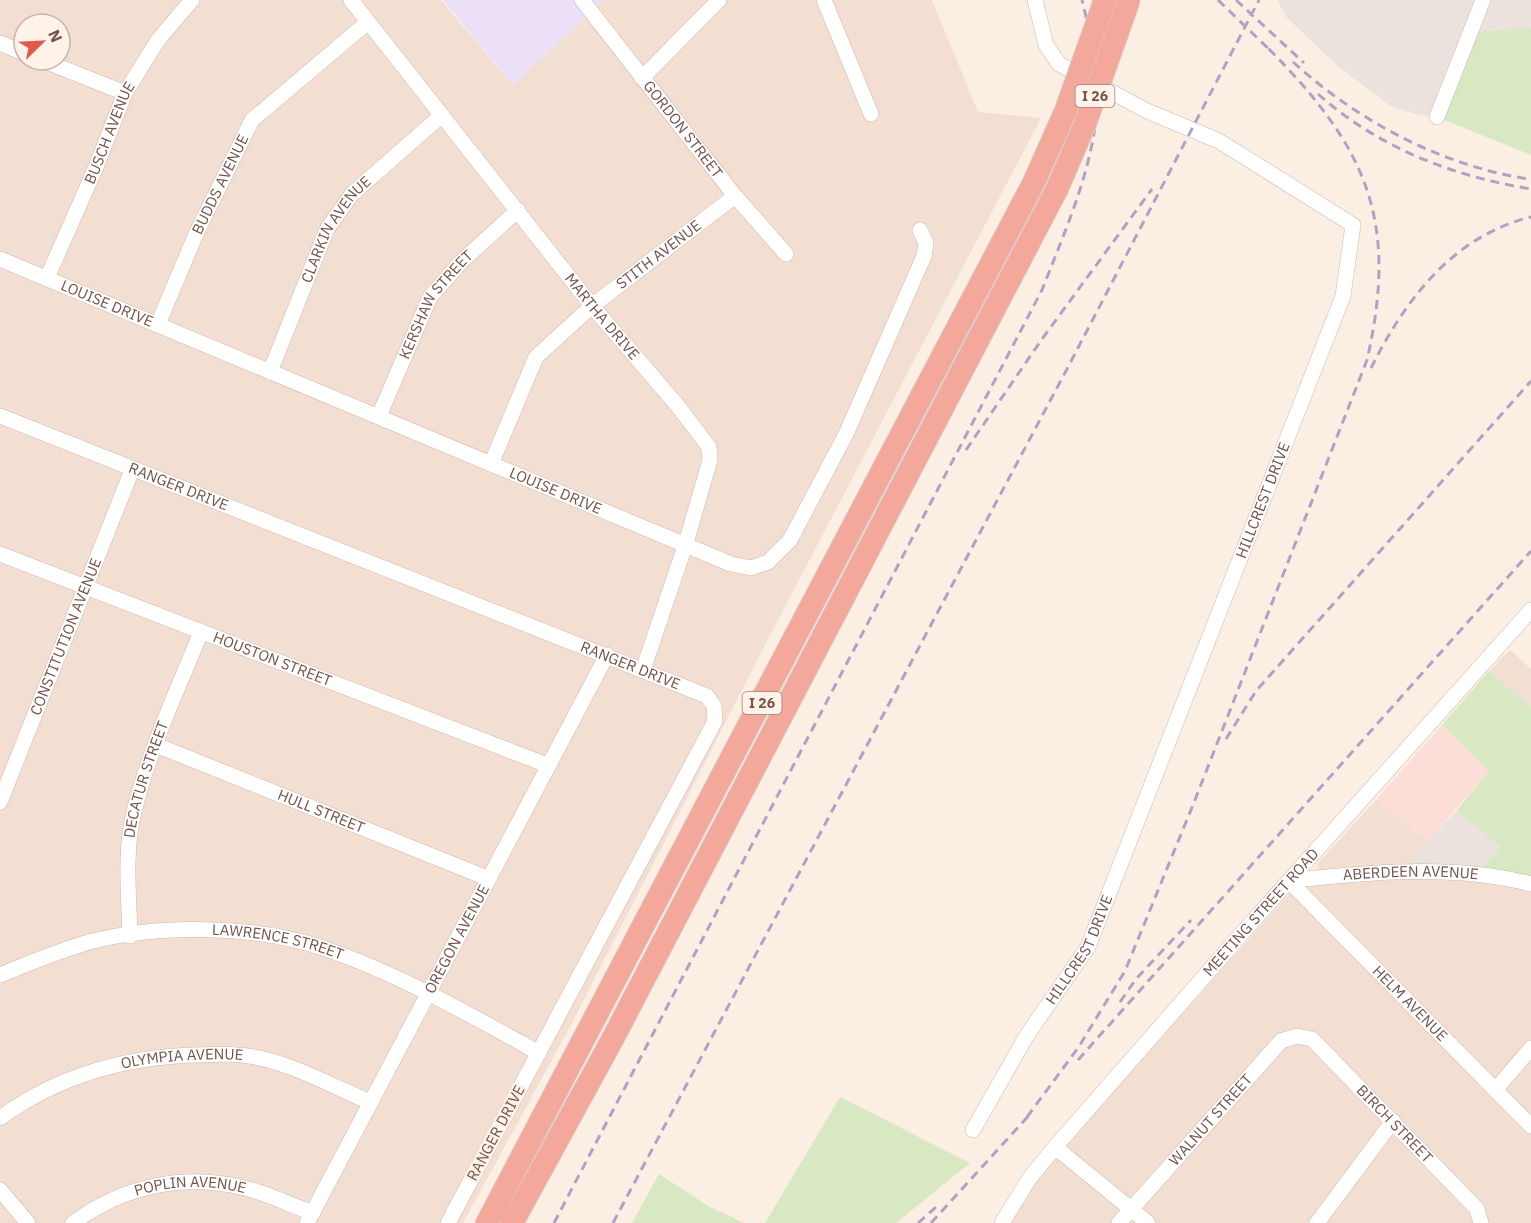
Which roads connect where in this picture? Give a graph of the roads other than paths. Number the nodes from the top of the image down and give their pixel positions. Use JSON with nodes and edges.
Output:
{"nodes":[{"id":1,"x":192,"y":0,"type":"edge"},
{"id":2,"x":351,"y":0,"type":"edge"},
{"id":3,"x":582,"y":0,"type":"edge"},
{"id":4,"x":719,"y":0,"type":"edge"},
{"id":5,"x":824,"y":0,"type":"edge"},
{"id":6,"x":1035,"y":0,"type":"edge"},
{"id":7,"x":1105,"y":0,"type":"edge"},
{"id":8,"x":1128,"y":0,"type":"edge"},
{"id":9,"x":1483,"y":0,"type":"edge"},
{"id":10,"x":368,"y":22,"type":"junction"},
{"id":11,"x":72,"y":72,"type":"edge"},
{"id":12,"x":642,"y":78,"type":"junction"},
{"id":13,"x":125,"y":93,"type":"junction"},
{"id":14,"x":871,"y":114,"type":"dead end"},
{"id":15,"x":442,"y":115,"type":"junction"},
{"id":16,"x":1437,"y":117,"type":"dead end"},
{"id":17,"x":735,"y":196,"type":"junction"},
{"id":18,"x":518,"y":210,"type":"junction"},
{"id":19,"x":920,"y":230,"type":"dead end"},
{"id":20,"x":786,"y":254,"type":"dead end"},
{"id":21,"x":0,"y":259,"type":"edge"},
{"id":22,"x":47,"y":278,"type":"junction"},
{"id":23,"x":592,"y":306,"type":"junction"},
{"id":24,"x":158,"y":324,"type":"junction"},
{"id":25,"x":270,"y":372,"type":"junction"},
{"id":26,"x":0,"y":416,"type":"edge"},
{"id":27,"x":379,"y":416,"type":"junction"},
{"id":28,"x":491,"y":464,"type":"junction"},
{"id":29,"x":132,"y":470,"type":"junction"},
{"id":30,"x":686,"y":543,"type":"junction"},
{"id":31,"x":0,"y":554,"type":"edge"},
{"id":32,"x":87,"y":586,"type":"junction"},
{"id":33,"x":1531,"y":610,"type":"edge"},
{"id":34,"x":201,"y":632,"type":"junction"},
{"id":35,"x":607,"y":655,"type":"junction"},
{"id":36,"x":643,"y":670,"type":"junction"},
{"id":37,"x":156,"y":745,"type":"junction"},
{"id":38,"x":547,"y":765,"type":"junction"},
{"id":39,"x":0,"y":802,"type":"edge"},
{"id":40,"x":487,"y":878,"type":"junction"},
{"id":41,"x":1289,"y":881,"type":"junction"},
{"id":42,"x":1531,"y":884,"type":"edge"},
{"id":43,"x":130,"y":936,"type":"junction"},
{"id":44,"x":0,"y":975,"type":"edge"},
{"id":45,"x":428,"y":991,"type":"junction"},
{"id":46,"x":1312,"y":1039,"type":"joint"},
{"id":47,"x":1531,"y":1048,"type":"edge"},
{"id":48,"x":539,"y":1053,"type":"junction"},
{"id":49,"x":1496,"y":1089,"type":"junction"},
{"id":50,"x":370,"y":1102,"type":"junction"},
{"id":51,"x":0,"y":1118,"type":"edge"},
{"id":52,"x":1393,"y":1121,"type":"junction"},
{"id":53,"x":1531,"y":1126,"type":"edge"},
{"id":54,"x":973,"y":1130,"type":"dead end"},
{"id":55,"x":1055,"y":1147,"type":"junction"},
{"id":56,"x":0,"y":1190,"type":"edge"},
{"id":57,"x":1130,"y":1209,"type":"junction"},
{"id":58,"x":1479,"y":1216,"type":"edge"},
{"id":59,"x":310,"y":1218,"type":"edge"},
{"id":60,"x":28,"y":1223,"type":"edge"},
{"id":61,"x":73,"y":1223,"type":"edge"},
{"id":62,"x":448,"y":1223,"type":"edge"},
{"id":63,"x":487,"y":1223,"type":"edge"},
{"id":64,"x":512,"y":1223,"type":"edge"},
{"id":65,"x":1002,"y":1223,"type":"edge"},
{"id":66,"x":1119,"y":1223,"type":"edge"},
{"id":67,"x":1148,"y":1223,"type":"edge"},
{"id":68,"x":1317,"y":1223,"type":"edge"}],
"edges":[{"from":1,"to":13,"type":"street","name":"BUSCH AVENUE"},
{"from":2,"to":10,"type":"street","name":"MARTHA DRIVE"},
{"from":3,"to":12,"type":"street","name":"GORDON STREET"},
{"from":4,"to":12,"type":"street"},
{"from":5,"to":14,"type":"street"},
{"from":6,"to":54,"type":"street","name":"HILLCREST DRIVE"},
{"from":7,"to":63,"type":"highway","number":"I 26","bridge":true},
{"from":8,"to":64,"type":"highway","number":"I 26","bridge":true},
{"from":9,"to":16,"type":"street"},
{"from":10,"to":15,"type":"street","name":"MARTHA DRIVE"},
{"from":10,"to":24,"type":"street","name":"BUDDS AVENUE"},
{"from":11,"to":13,"type":"street"},
{"from":12,"to":17,"type":"street","name":"GORDON STREET"},
{"from":13,"to":22,"type":"street","name":"BUSCH AVENUE"},
{"from":15,"to":18,"type":"street","name":"MARTHA DRIVE"},
{"from":15,"to":25,"type":"street","name":"CLARKIN AVENUE"},
{"from":17,"to":20,"type":"street","name":"GORDON STREET"},
{"from":17,"to":23,"type":"street","name":"STITH AVENUE"},
{"from":18,"to":23,"type":"street","name":"MARTHA DRIVE"},
{"from":18,"to":27,"type":"street","name":"KERSHAW STREET"},
{"from":19,"to":30,"type":"street","name":"LOUISE DRIVE"},
{"from":21,"to":22,"type":"street","name":"LOUISE DRIVE"},
{"from":22,"to":24,"type":"street","name":"LOUISE DRIVE"},
{"from":23,"to":28,"type":"street","name":"STITH AVENUE"},
{"from":23,"to":30,"type":"street","name":"MARTHA DRIVE"},
{"from":24,"to":25,"type":"street","name":"LOUISE DRIVE"},
{"from":25,"to":27,"type":"street","name":"LOUISE DRIVE"},
{"from":26,"to":29,"type":"street","name":"RANGER DRIVE"},
{"from":27,"to":28,"type":"street","name":"LOUISE DRIVE"},
{"from":28,"to":30,"type":"street","name":"LOUISE DRIVE"},
{"from":29,"to":32,"type":"street","name":"CONSTITUTION AVENUE"},
{"from":29,"to":35,"type":"street","name":"RANGER DRIVE"},
{"from":30,"to":36,"type":"street","name":"MARTHA DRIVE"},
{"from":31,"to":32,"type":"street","name":"HOUSTON STREET"},
{"from":32,"to":34,"type":"street","name":"HOUSTON STREET"},
{"from":32,"to":39,"type":"street","name":"CONSTITUTION AVENUE"},
{"from":33,"to":41,"type":"street","name":"MEETING STREET ROAD"},
{"from":34,"to":37,"type":"street","name":"DECATUR STREET"},
{"from":34,"to":38,"type":"street","name":"HOUSTON STREET"},
{"from":35,"to":36,"type":"street","name":"RANGER DRIVE"},
{"from":35,"to":38,"type":"street","name":"OREGON AVENUE"},
{"from":36,"to":48,"type":"street","name":"RANGER DRIVE"},
{"from":37,"to":40,"type":"street","name":"HULL STREET"},
{"from":37,"to":43,"type":"street","name":"DECATUR STREET"},
{"from":38,"to":40,"type":"street","name":"OREGON AVENUE"},
{"from":40,"to":45,"type":"street","name":"OREGON AVENUE"},
{"from":41,"to":42,"type":"street","name":"ABERDEEN AVENUE"},
{"from":41,"to":49,"type":"street","name":"HELM AVENUE"},
{"from":41,"to":55,"type":"street","name":"MEETING STREET ROAD"},
{"from":43,"to":44,"type":"street","name":"LAWRENCE STREET"},
{"from":43,"to":45,"type":"street","name":"LAWRENCE STREET"},
{"from":45,"to":48,"type":"street","name":"LAWRENCE STREET"},
{"from":45,"to":50,"type":"street","name":"OREGON AVENUE"},
{"from":46,"to":52,"type":"street","name":"BIRCH STREET"},
{"from":46,"to":57,"type":"street","name":"WALNUT STREET"},
{"from":47,"to":49,"type":"street"},
{"from":48,"to":62,"type":"street","name":"RANGER DRIVE"},
{"from":49,"to":53,"type":"street","name":"HELM AVENUE"},
{"from":50,"to":51,"type":"street","name":"OLYMPIA AVENUE"},
{"from":50,"to":59,"type":"street","name":"OREGON AVENUE"},
{"from":52,"to":58,"type":"street","name":"BIRCH STREET"},
{"from":52,"to":68,"type":"street"},
{"from":55,"to":57,"type":"street"},
{"from":55,"to":65,"type":"street","name":"MEETING STREET ROAD"},
{"from":56,"to":60,"type":"street"},
{"from":57,"to":66,"type":"street","name":"WALNUT STREET"},
{"from":57,"to":67,"type":"street"},
{"from":59,"to":61,"type":"street","name":"POPLIN AVENUE"}]}
